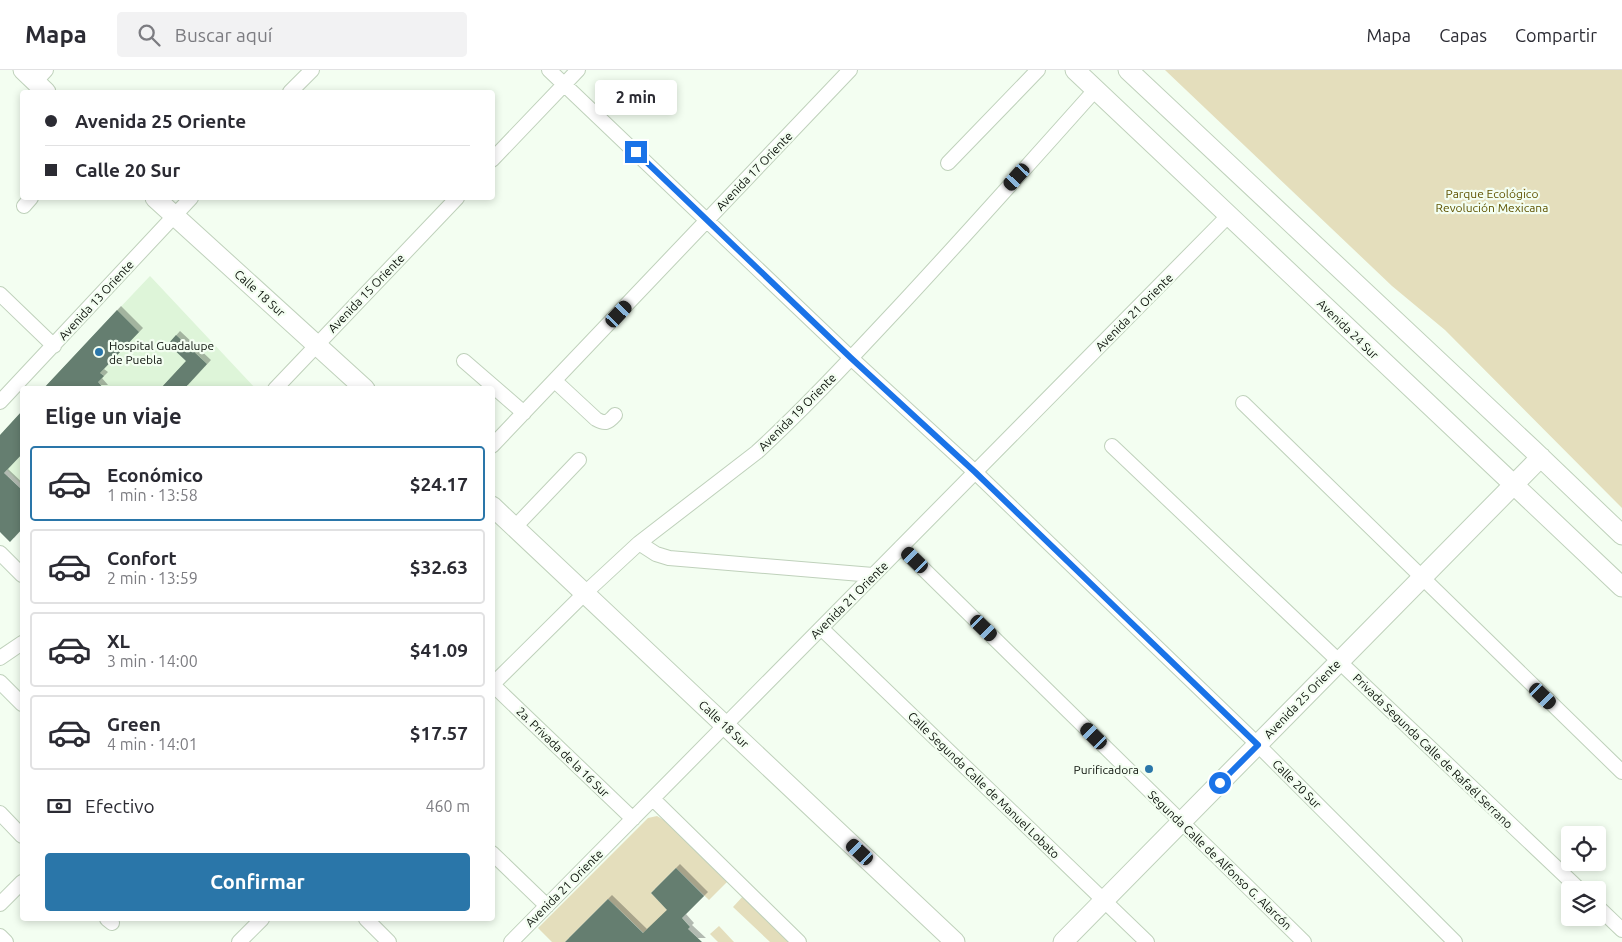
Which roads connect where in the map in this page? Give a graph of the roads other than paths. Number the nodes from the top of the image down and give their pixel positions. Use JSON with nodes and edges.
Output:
{"nodes":[{"id":1,"x":312,"y":70,"type":"edge"},
{"id":2,"x":549,"y":70,"type":"edge"},
{"id":3,"x":578,"y":70,"type":"edge"},
{"id":4,"x":850,"y":70,"type":"edge"},
{"id":5,"x":1038,"y":70,"type":"edge"},
{"id":6,"x":1075,"y":70,"type":"edge"},
{"id":7,"x":1128,"y":70,"type":"edge"},
{"id":8,"x":564,"y":85,"type":"junction"},
{"id":9,"x":1096,"y":89,"type":"junction"},
{"id":10,"x":292,"y":90,"type":"edge"},
{"id":11,"x":495,"y":157,"type":"edge"},
{"id":12,"x":948,"y":163,"type":"dead end"},
{"id":13,"x":157,"y":200,"type":"edge"},
{"id":14,"x":189,"y":200,"type":"edge"},
{"id":15,"x":455,"y":200,"type":"edge"},
{"id":16,"x":1229,"y":215,"type":"junction"},
{"id":17,"x":174,"y":216,"type":"junction"},
{"id":18,"x":708,"y":220,"type":"junction"},
{"id":19,"x":0,"y":294,"type":"edge"},
{"id":20,"x":317,"y":345,"type":"junction"},
{"id":21,"x":54,"y":346,"type":"junction"},
{"id":22,"x":851,"y":358,"type":"junction"},
{"id":23,"x":464,"y":361,"type":"dead end"},
{"id":24,"x":555,"y":381,"type":"junction"},
{"id":25,"x":278,"y":386,"type":"edge"},
{"id":26,"x":362,"y":386,"type":"edge"},
{"id":27,"x":493,"y":386,"type":"edge"},
{"id":28,"x":495,"y":388,"type":"edge"},
{"id":29,"x":0,"y":402,"type":"edge"},
{"id":30,"x":1243,"y":403,"type":"dead end"},
{"id":31,"x":524,"y":413,"type":"junction"},
{"id":32,"x":615,"y":415,"type":"dead end"},
{"id":33,"x":495,"y":443,"type":"edge"},
{"id":34,"x":1112,"y":446,"type":"dead end"},
{"id":35,"x":1541,"y":457,"type":"junction"},
{"id":36,"x":579,"y":460,"type":"dead end"},
{"id":37,"x":975,"y":472,"type":"junction"},
{"id":38,"x":1514,"y":485,"type":"junction"},
{"id":39,"x":495,"y":509,"type":"edge"},
{"id":40,"x":515,"y":528,"type":"junction"},
{"id":41,"x":1622,"y":535,"type":"edge"},
{"id":42,"x":639,"y":544,"type":"junction"},
{"id":43,"x":902,"y":547,"type":"junction"},
{"id":44,"x":0,"y":554,"type":"edge"},
{"id":45,"x":20,"y":573,"type":"edge"},
{"id":46,"x":873,"y":575,"type":"junction"},
{"id":47,"x":1422,"y":578,"type":"junction"},
{"id":48,"x":1622,"y":587,"type":"edge"},
{"id":49,"x":584,"y":593,"type":"junction"},
{"id":50,"x":821,"y":628,"type":"junction"},
{"id":51,"x":20,"y":643,"type":"edge"},
{"id":52,"x":0,"y":658,"type":"edge"},
{"id":53,"x":1339,"y":662,"type":"junction"},
{"id":54,"x":0,"y":682,"type":"edge"},
{"id":55,"x":495,"y":683,"type":"edge"},
{"id":56,"x":495,"y":687,"type":"edge"},
{"id":57,"x":20,"y":702,"type":"edge"},
{"id":58,"x":725,"y":726,"type":"junction"},
{"id":59,"x":1258,"y":745,"type":"junction"},
{"id":60,"x":1622,"y":772,"type":"edge"},
{"id":61,"x":652,"y":799,"type":"junction"},
{"id":62,"x":0,"y":813,"type":"edge"},
{"id":63,"x":633,"y":819,"type":"junction"},
{"id":64,"x":1182,"y":822,"type":"junction"},
{"id":65,"x":20,"y":834,"type":"edge"},
{"id":66,"x":495,"y":856,"type":"edge"},
{"id":67,"x":1570,"y":881,"type":"edge"},
{"id":68,"x":20,"y":884,"type":"edge"},
{"id":69,"x":1104,"y":900,"type":"junction"},
{"id":70,"x":0,"y":904,"type":"edge"},
{"id":71,"x":547,"y":906,"type":"junction"},
{"id":72,"x":1606,"y":915,"type":"edge"},
{"id":73,"x":260,"y":921,"type":"edge"},
{"id":74,"x":368,"y":921,"type":"edge"},
{"id":75,"x":1622,"y":930,"type":"edge"},
{"id":76,"x":0,"y":936,"type":"edge"},
{"id":77,"x":520,"y":939,"type":"edge"},
{"id":78,"x":6,"y":942,"type":"edge"},
{"id":79,"x":238,"y":942,"type":"edge"},
{"id":80,"x":389,"y":942,"type":"edge"},
{"id":81,"x":799,"y":942,"type":"edge"},
{"id":82,"x":955,"y":942,"type":"edge"},
{"id":83,"x":1063,"y":942,"type":"edge"},
{"id":84,"x":1147,"y":942,"type":"edge"},
{"id":85,"x":1304,"y":942,"type":"edge"},
{"id":86,"x":1455,"y":942,"type":"edge"}],
"edges":[{"from":1,"to":10,"type":"street"},
{"from":2,"to":8,"type":"street","name":"Calle 20 Sur"},
{"from":3,"to":8,"type":"street"},
{"from":4,"to":18,"type":"street","name":"Avenida 17 Oriente"},
{"from":5,"to":12,"type":"street"},
{"from":6,"to":9,"type":"main road","name":"Avenida 24 Sur"},
{"from":7,"to":35,"type":"main road"},
{"from":8,"to":11,"type":"street"},
{"from":8,"to":18,"type":"street","name":"Calle 20 Sur"},
{"from":9,"to":16,"type":"main road","name":"Avenida 24 Sur"},
{"from":9,"to":22,"type":"street","name":"Avenida 19 Oriente"},
{"from":13,"to":17,"type":"main road","name":"Calle 18 Sur"},
{"from":14,"to":17,"type":"street","name":"Avenida 13 Oriente"},
{"from":15,"to":20,"type":"street","name":"Avenida 15 Oriente"},
{"from":16,"to":37,"type":"street","name":"Avenida 21 Oriente"},
{"from":16,"to":38,"type":"main road","name":"Avenida 24 Sur"},
{"from":17,"to":20,"type":"main road","name":"Calle 18 Sur"},
{"from":17,"to":21,"type":"street","name":"Avenida 13 Oriente"},
{"from":18,"to":22,"type":"street","name":"Calle 20 Sur"},
{"from":18,"to":24,"type":"street","name":"Avenida 17 Oriente"},
{"from":19,"to":21,"type":"street"},
{"from":20,"to":25,"type":"street","name":"Avenida 15 Oriente"},
{"from":20,"to":26,"type":"main road","name":"Calle 18 Sur"},
{"from":21,"to":29,"type":"street","name":"Avenida 13 Oriente"},
{"from":22,"to":37,"type":"street","name":"Calle 20 Sur"},
{"from":22,"to":42,"type":"street","name":"Avenida 19 Oriente"},
{"from":23,"to":27,"type":"street"},
{"from":24,"to":31,"type":"street","name":"Avenida 17 Oriente"},
{"from":24,"to":32,"type":"street"},
{"from":28,"to":31,"type":"street"},
{"from":30,"to":47,"type":"street"},
{"from":31,"to":33,"type":"street","name":"Avenida 17 Oriente"},
{"from":34,"to":53,"type":"street","name":"Privada Segunda Calle de Rafaél Serrano"},
{"from":35,"to":38,"type":"main road","name":"Avenida 25 Oriente"},
{"from":35,"to":41,"type":"main road"},
{"from":36,"to":40,"type":"street"},
{"from":37,"to":43,"type":"street","name":"Avenida 21 Oriente"},
{"from":37,"to":59,"type":"street","name":"Calle 20 Sur"},
{"from":38,"to":47,"type":"main road","name":"Avenida 25 Oriente"},
{"from":38,"to":48,"type":"main road","name":"Avenida 24 Sur"},
{"from":39,"to":40,"type":"main road","name":"Calle 18 Sur"},
{"from":40,"to":49,"type":"main road","name":"Calle 18 Sur"},
{"from":42,"to":46,"type":"street"},
{"from":42,"to":49,"type":"street","name":"Avenida 19 Oriente"},
{"from":43,"to":46,"type":"street","name":"Avenida 21 Oriente"},
{"from":43,"to":64,"type":"street","name":"Segunda Calle de Alfonso G. Alarcón"},
{"from":44,"to":45,"type":"street"},
{"from":46,"to":50,"type":"street","name":"Avenida 21 Oriente"},
{"from":47,"to":53,"type":"main road","name":"Avenida 25 Oriente"},
{"from":47,"to":60,"type":"street"},
{"from":49,"to":55,"type":"street","name":"Avenida 19 Oriente"},
{"from":49,"to":58,"type":"main road","name":"Calle 18 Sur"},
{"from":50,"to":58,"type":"street","name":"Avenida 21 Oriente"},
{"from":50,"to":69,"type":"street","name":"Calle Segunda Calle de Manuel Lobato"},
{"from":51,"to":52,"type":"street"},
{"from":53,"to":59,"type":"main road","name":"Avenida 25 Oriente"},
{"from":53,"to":67,"type":"street","name":"Privada Segunda Calle de Rafaél Serrano"},
{"from":54,"to":57,"type":"street"},
{"from":56,"to":63,"type":"street","name":"2a. Privada de la 16 Sur"},
{"from":58,"to":61,"type":"street","name":"Avenida 21 Oriente"},
{"from":58,"to":82,"type":"main road","name":"Calle 18 Sur"},
{"from":59,"to":64,"type":"main road","name":"Avenida 25 Oriente"},
{"from":59,"to":86,"type":"street","name":"Calle 20 Sur"},
{"from":61,"to":63,"type":"street","name":"Avenida 21 Oriente"},
{"from":61,"to":81,"type":"street"},
{"from":62,"to":65,"type":"street"},
{"from":63,"to":71,"type":"street","name":"Avenida 21 Oriente"},
{"from":64,"to":69,"type":"main road","name":"Avenida 25 Oriente"},
{"from":64,"to":85,"type":"street","name":"Segunda Calle de Alfonso G. Alarcón"},
{"from":66,"to":71,"type":"street"},
{"from":68,"to":70,"type":"street"},
{"from":69,"to":83,"type":"main road","name":"Avenida 25 Oriente"},
{"from":69,"to":84,"type":"street","name":"Calle Segunda Calle de Manuel Lobato"},
{"from":71,"to":77,"type":"street","name":"Avenida 21 Oriente"},
{"from":72,"to":75,"type":"street"},
{"from":73,"to":79,"type":"street"},
{"from":74,"to":80,"type":"street"},
{"from":76,"to":78,"type":"street"}]}
